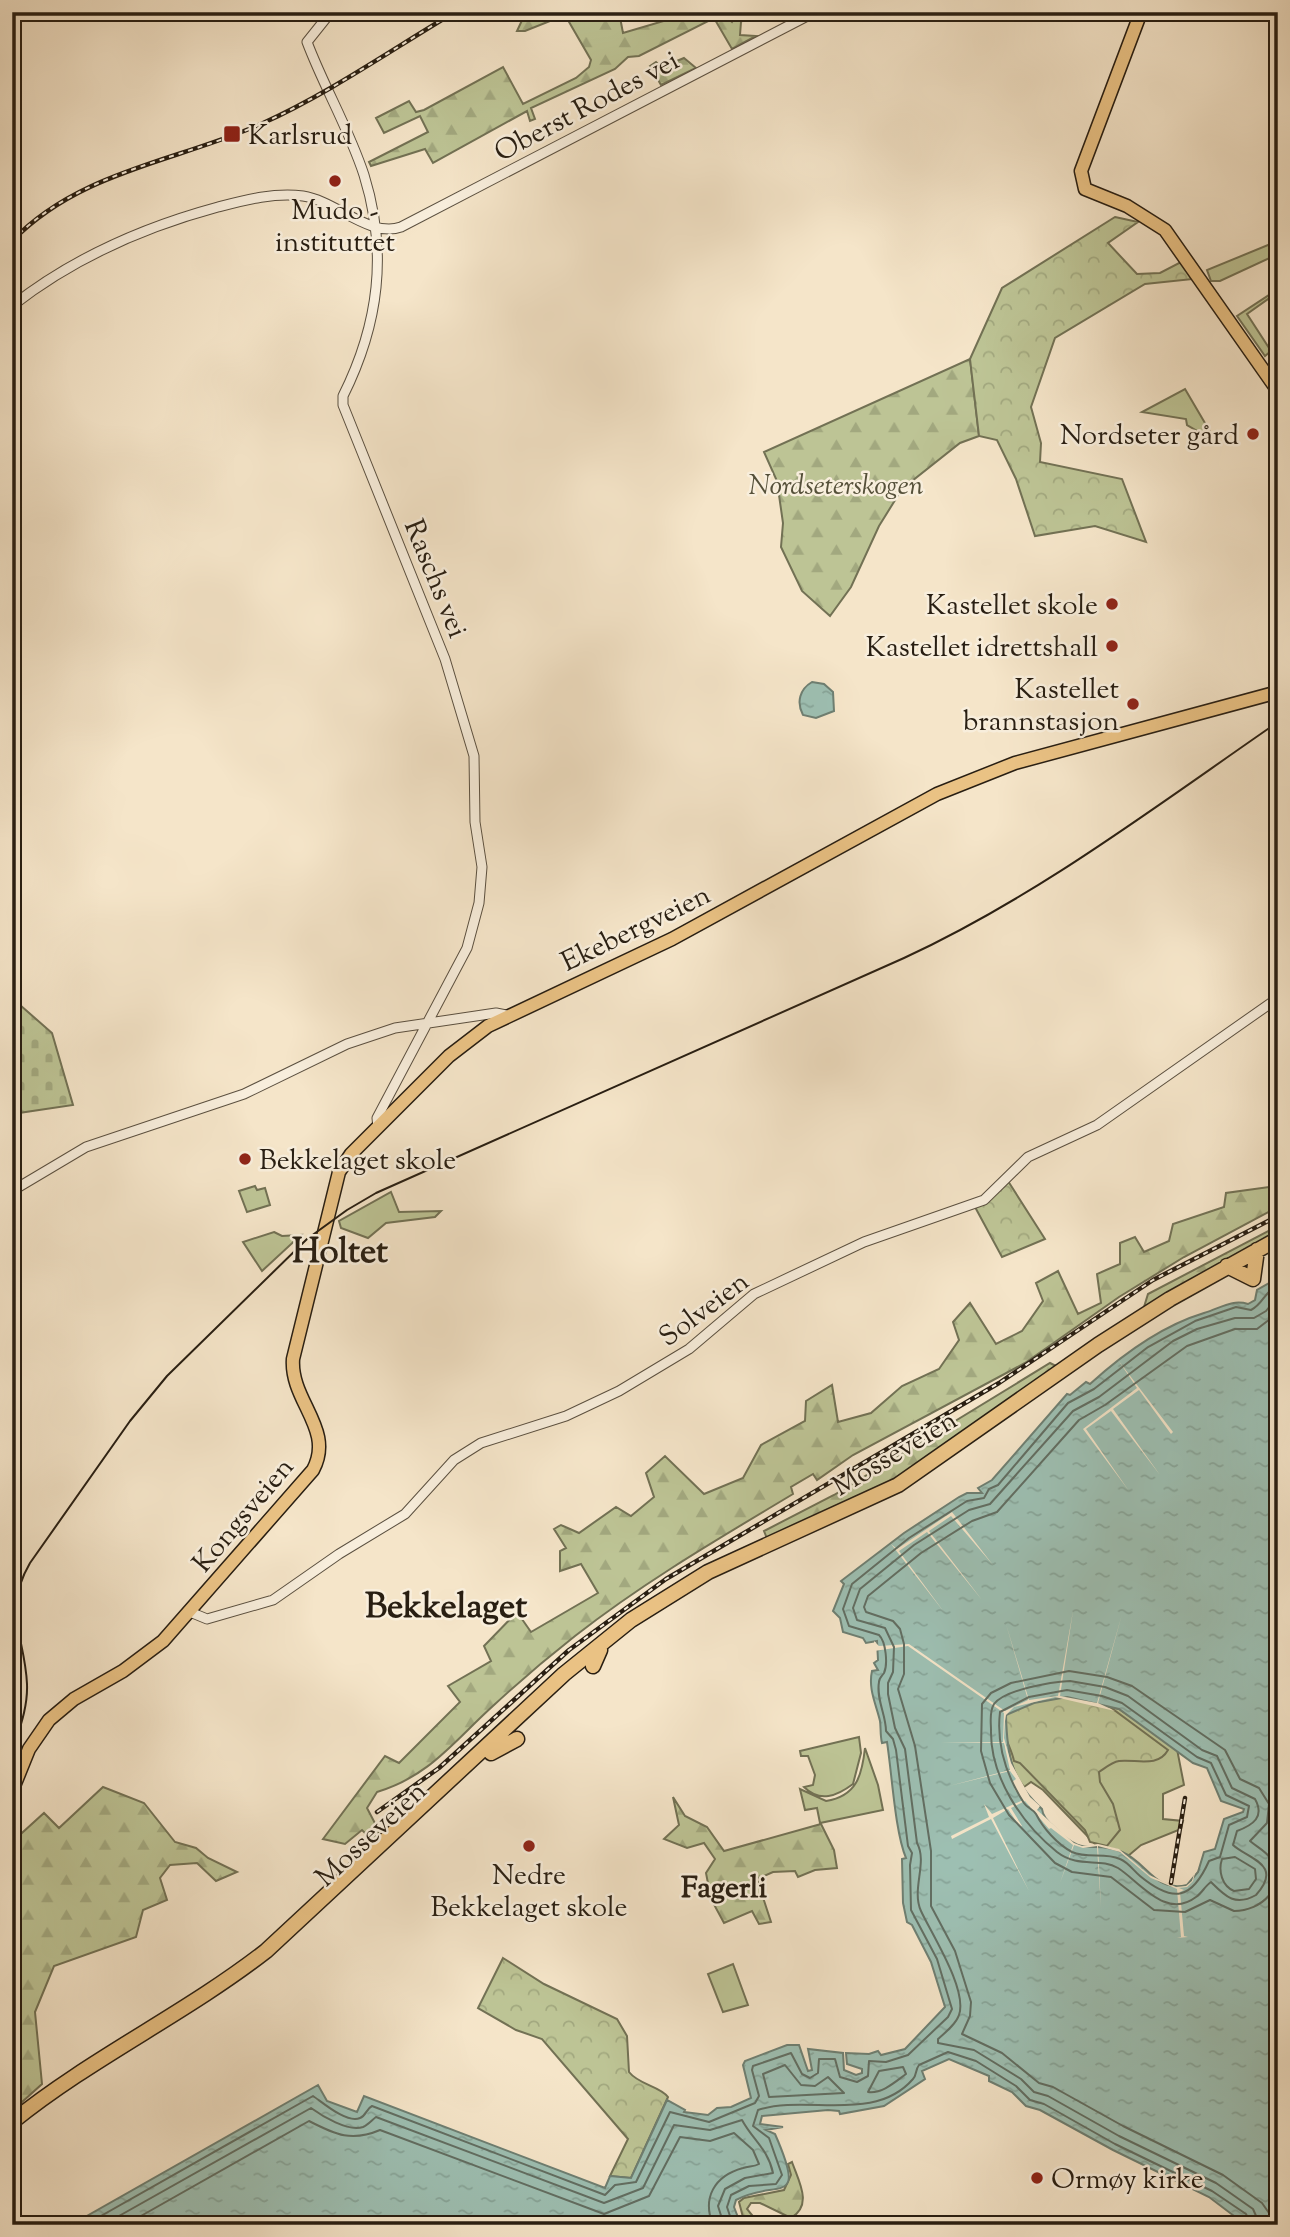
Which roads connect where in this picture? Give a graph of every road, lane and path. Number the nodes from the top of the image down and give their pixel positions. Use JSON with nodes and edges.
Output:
{"nodes":[{"id":1,"x":331,"y":12,"type":"edge"},
{"id":2,"x":815,"y":12,"type":"edge"},
{"id":3,"x":1140,"y":12,"type":"edge"},
{"id":4,"x":376,"y":229,"type":"junction"},
{"id":5,"x":12,"y":306,"type":"edge"},
{"id":6,"x":1278,"y":391,"type":"edge"},
{"id":7,"x":1278,"y":692,"type":"edge"},
{"id":8,"x":1278,"y":998,"type":"edge"},
{"id":9,"x":506,"y":1015,"type":"junction"},
{"id":10,"x":425,"y":1024,"type":"junction"},
{"id":11,"x":378,"y":1128,"type":"junction"},
{"id":12,"x":12,"y":1191,"type":"edge"},
{"id":13,"x":1278,"y":1239,"type":"edge"},
{"id":14,"x":1278,"y":1245,"type":"edge"},
{"id":15,"x":1256,"y":1253,"type":"junction"},
{"id":16,"x":1229,"y":1268,"type":"junction"},
{"id":17,"x":647,"y":1610,"type":"junction"},
{"id":18,"x":190,"y":1612,"type":"junction"},
{"id":19,"x":600,"y":1650,"type":"junction"},
{"id":20,"x":593,"y":1666,"type":"dead end"},
{"id":21,"x":517,"y":1739,"type":"dead end"},
{"id":22,"x":491,"y":1753,"type":"junction"},
{"id":23,"x":438,"y":1790,"type":"junction"},
{"id":24,"x":12,"y":1791,"type":"edge"},
{"id":25,"x":421,"y":1818,"type":"junction"},
{"id":26,"x":393,"y":1844,"type":"junction"},
{"id":27,"x":372,"y":1854,"type":"junction"},
{"id":28,"x":103,"y":2061,"type":"junction"},
{"id":29,"x":12,"y":2122,"type":"edge"}],
"edges":[{"from":1,"to":4,"type":"street","name":"Raschs vei"},
{"from":2,"to":4,"type":"street","name":"Oberst Rodes vei"},
{"from":3,"to":6,"type":"main road"},
{"from":4,"to":5,"type":"street"},
{"from":4,"to":10,"type":"street","name":"Raschs vei"},
{"from":7,"to":9,"type":"main road","name":"Ekebergveien"},
{"from":8,"to":18,"type":"street","name":"Solveien"},
{"from":9,"to":10,"type":"street","name":"Ekebergveien"},
{"from":9,"to":11,"type":"main road","name":"Kongsveien"},
{"from":10,"to":11,"type":"street","name":"Raschs vei"},
{"from":10,"to":12,"type":"street","name":"Ekebergveien"},
{"from":11,"to":18,"type":"main road","name":"Kongsveien"},
{"from":13,"to":15,"type":"highway","name":"Mosseveien"},
{"from":14,"to":15,"type":"highway","name":"Mosseveien"},
{"from":15,"to":16,"type":"highway","name":"Mosseveien"},
{"from":15,"to":16,"type":"highway"},
{"from":16,"to":17,"type":"highway","name":"Mosseveien"},
{"from":17,"to":19,"type":"highway","name":"Mosseveien"},
{"from":17,"to":23,"type":"highway","name":"Mosseveien"},
{"from":18,"to":24,"type":"main road","name":"Kongsveien"},
{"from":19,"to":20,"type":"highway"},
{"from":19,"to":22,"type":"highway","name":"Mosseveien"},
{"from":21,"to":22,"type":"highway"},
{"from":22,"to":25,"type":"highway","name":"Mosseveien"},
{"from":23,"to":25,"type":"highway"},
{"from":23,"to":27,"type":"highway","name":"Mosseveien"},
{"from":25,"to":26,"type":"highway","name":"Mosseveien"},
{"from":26,"to":27,"type":"highway"},
{"from":26,"to":28,"type":"highway","name":"Mosseveien"},
{"from":27,"to":28,"type":"highway","name":"Mosseveien"},
{"from":28,"to":29,"type":"highway","name":"Mosseveien"}]}
